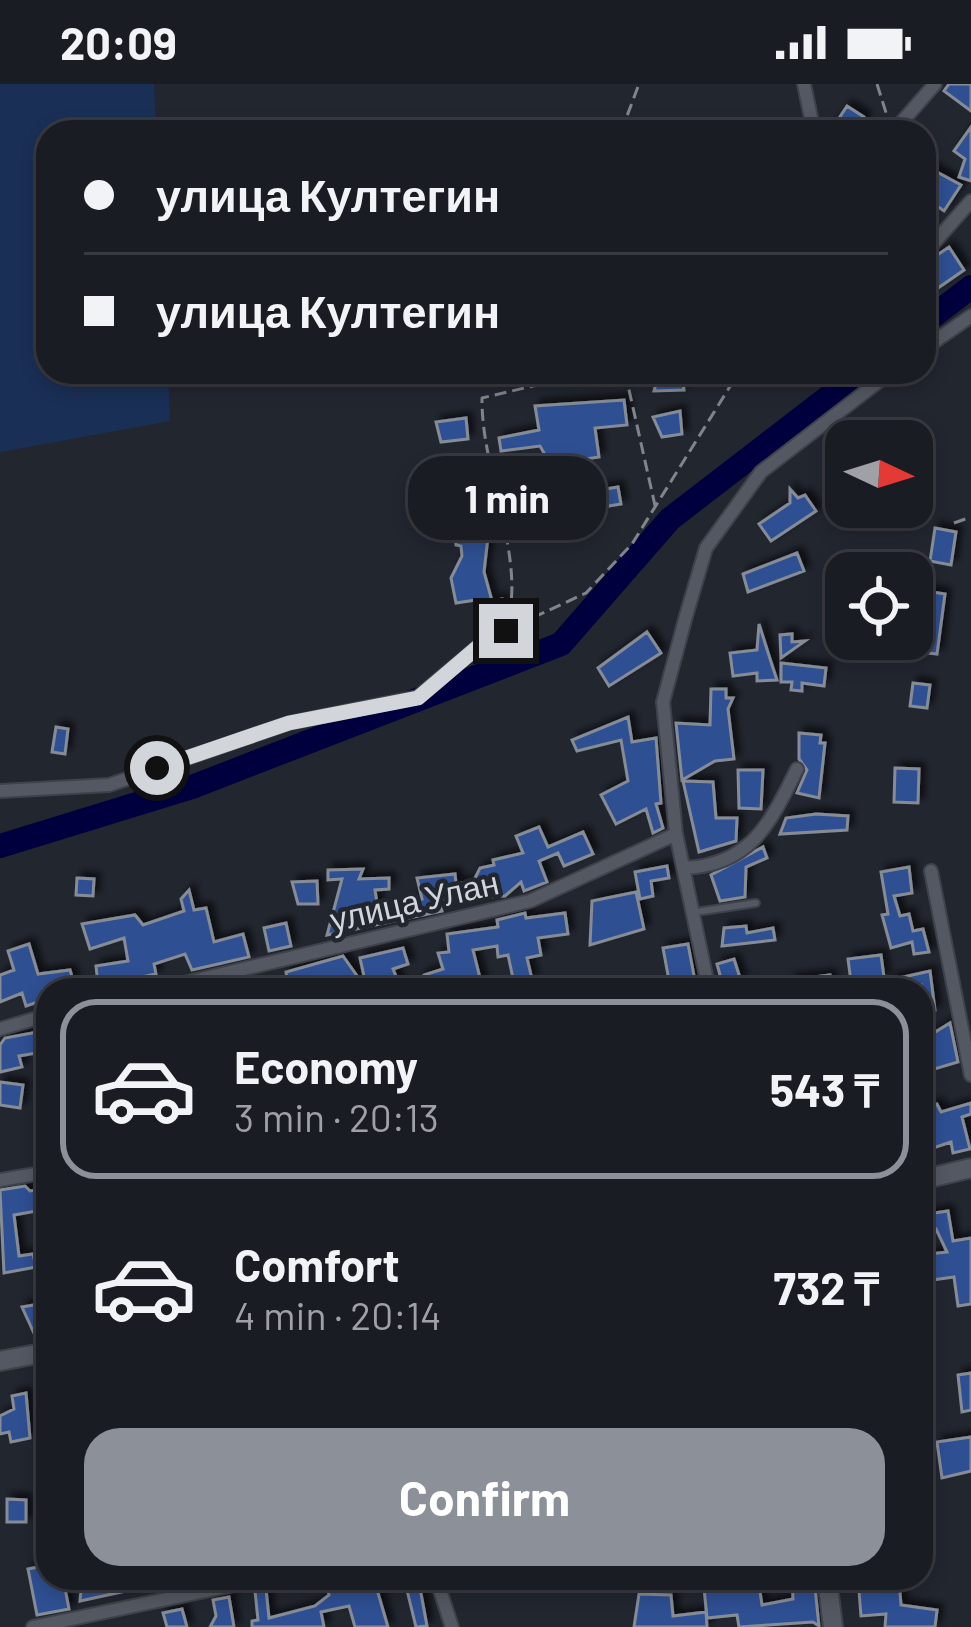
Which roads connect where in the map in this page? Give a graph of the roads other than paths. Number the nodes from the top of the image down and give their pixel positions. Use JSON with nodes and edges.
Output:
{"nodes":[{"id":1,"x":804,"y":84,"type":"edge"},
{"id":2,"x":935,"y":84,"type":"edge"},
{"id":3,"x":812,"y":120,"type":"edge"},
{"id":4,"x":904,"y":120,"type":"edge"},
{"id":5,"x":971,"y":201,"type":"edge"},
{"id":6,"x":936,"y":240,"type":"edge"},
{"id":7,"x":971,"y":316,"type":"edge"},
{"id":8,"x":936,"y":341,"type":"edge"},
{"id":9,"x":875,"y":384,"type":"edge"},
{"id":10,"x":506,"y":631,"type":"road end"},
{"id":11,"x":797,"y":770,"type":"dead end"},
{"id":12,"x":0,"y":791,"type":"edge"},
{"id":13,"x":676,"y":834,"type":"junction"},
{"id":14,"x":685,"y":868,"type":"junction"},
{"id":15,"x":931,"y":871,"type":"dead end"},
{"id":16,"x":756,"y":903,"type":"dead end"},
{"id":17,"x":692,"y":913,"type":"junction"},
{"id":18,"x":206,"y":978,"type":"edge"},
{"id":19,"x":707,"y":978,"type":"edge"},
{"id":20,"x":36,"y":1018,"type":"edge"},
{"id":21,"x":0,"y":1029,"type":"edge"},
{"id":22,"x":971,"y":1075,"type":"edge"},
{"id":23,"x":971,"y":1168,"type":"edge"},
{"id":24,"x":36,"y":1174,"type":"edge"},
{"id":25,"x":933,"y":1177,"type":"edge"},
{"id":26,"x":0,"y":1180,"type":"edge"},
{"id":27,"x":36,"y":1354,"type":"edge"},
{"id":28,"x":0,"y":1361,"type":"edge"},
{"id":29,"x":210,"y":1590,"type":"edge"},
{"id":30,"x":440,"y":1590,"type":"edge"},
{"id":31,"x":828,"y":1590,"type":"edge"},
{"id":32,"x":33,"y":1627,"type":"edge"},
{"id":33,"x":452,"y":1627,"type":"edge"},
{"id":34,"x":833,"y":1627,"type":"edge"}],
"edges":[{"from":1,"to":3,"type":"street"},
{"from":2,"to":4,"type":"street"},
{"from":5,"to":6,"type":"street"},
{"from":7,"to":8,"type":"street"},
{"from":9,"to":13,"type":"street"},
{"from":10,"to":12,"type":"street"},
{"from":11,"to":14,"type":"street"},
{"from":13,"to":14,"type":"street"},
{"from":13,"to":18,"type":"street","name":"улица Улан"},
{"from":14,"to":17,"type":"street"},
{"from":15,"to":22,"type":"street"},
{"from":16,"to":17,"type":"lane"},
{"from":17,"to":19,"type":"street"},
{"from":20,"to":21,"type":"street"},
{"from":23,"to":25,"type":"street"},
{"from":24,"to":26,"type":"street"},
{"from":27,"to":28,"type":"street"},
{"from":29,"to":32,"type":"street"},
{"from":30,"to":33,"type":"street"},
{"from":31,"to":34,"type":"street"}]}
